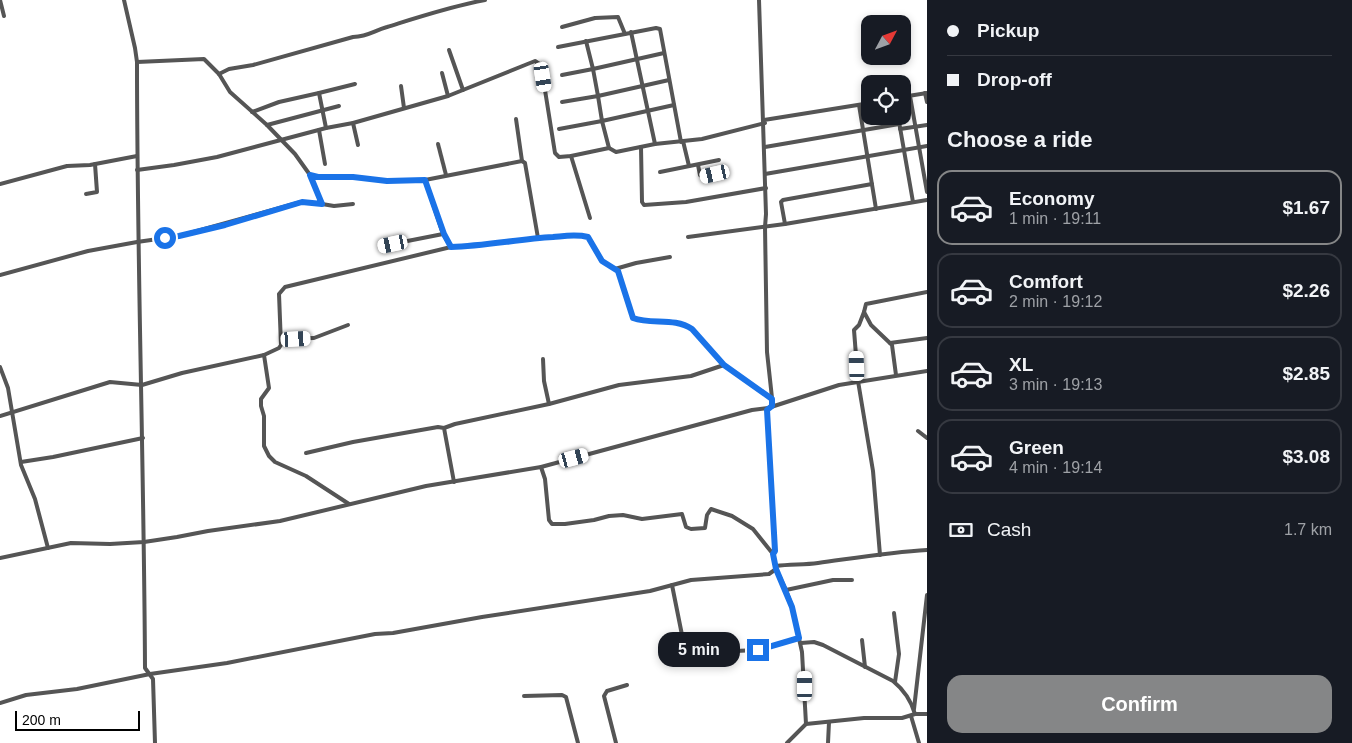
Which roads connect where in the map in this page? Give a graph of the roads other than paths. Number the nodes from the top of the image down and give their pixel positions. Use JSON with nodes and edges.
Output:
{"nodes":[{"id":1,"x":0,"y":0,"type":"edge"},
{"id":2,"x":124,"y":0,"type":"edge"},
{"id":3,"x":485,"y":0,"type":"edge"},
{"id":4,"x":759,"y":0,"type":"edge"},
{"id":5,"x":4,"y":16,"type":"dead end"},
{"id":6,"x":562,"y":27,"type":"dead end"},
{"id":7,"x":631,"y":32,"type":"junction"},
{"id":8,"x":625,"y":34,"type":"junction"},
{"id":9,"x":586,"y":41,"type":"junction"},
{"id":10,"x":558,"y":47,"type":"dead end"},
{"id":11,"x":449,"y":50,"type":"dead end"},
{"id":12,"x":664,"y":53,"type":"junction"},
{"id":13,"x":637,"y":59,"type":"junction"},
{"id":14,"x":137,"y":62,"type":"junction"},
{"id":15,"x":593,"y":69,"type":"junction"},
{"id":16,"x":442,"y":73,"type":"dead end"},
{"id":17,"x":219,"y":74,"type":"junction"},
{"id":18,"x":562,"y":75,"type":"dead end"},
{"id":19,"x":669,"y":80,"type":"junction"},
{"id":20,"x":355,"y":84,"type":"dead end"},
{"id":21,"x":401,"y":86,"type":"dead end"},
{"id":22,"x":642,"y":86,"type":"junction"},
{"id":23,"x":462,"y":90,"type":"junction"},
{"id":24,"x":318,"y":93,"type":"junction"},
{"id":25,"x":926,"y":93,"type":"edge"},
{"id":26,"x":448,"y":96,"type":"junction"},
{"id":27,"x":598,"y":96,"type":"junction"},
{"id":28,"x":911,"y":96,"type":"edge"},
{"id":29,"x":911,"y":101,"type":"edge"},
{"id":30,"x":562,"y":102,"type":"dead end"},
{"id":31,"x":927,"y":102,"type":"edge"},
{"id":32,"x":674,"y":105,"type":"junction"},
{"id":33,"x":859,"y":105,"type":"joint"},
{"id":34,"x":339,"y":106,"type":"dead end"},
{"id":35,"x":404,"y":108,"type":"junction"},
{"id":36,"x":322,"y":110,"type":"junction"},
{"id":37,"x":648,"y":111,"type":"junction"},
{"id":38,"x":252,"y":112,"type":"junction"},
{"id":39,"x":516,"y":119,"type":"dead end"},
{"id":40,"x":602,"y":121,"type":"junction"},
{"id":41,"x":764,"y":121,"type":"junction"},
{"id":42,"x":354,"y":123,"type":"junction"},
{"id":43,"x":267,"y":125,"type":"junction"},
{"id":44,"x":895,"y":125,"type":"edge"},
{"id":45,"x":900,"y":125,"type":"edge"},
{"id":46,"x":927,"y":125,"type":"edge"},
{"id":47,"x":916,"y":127,"type":"junction"},
{"id":48,"x":326,"y":128,"type":"junction"},
{"id":49,"x":559,"y":129,"type":"dead end"},
{"id":50,"x":900,"y":129,"type":"junction"},
{"id":51,"x":319,"y":130,"type":"junction"},
{"id":52,"x":863,"y":131,"type":"junction"},
{"id":53,"x":281,"y":140,"type":"junction"},
{"id":54,"x":682,"y":142,"type":"junction"},
{"id":55,"x":438,"y":144,"type":"dead end"},
{"id":56,"x":654,"y":144,"type":"junction"},
{"id":57,"x":358,"y":145,"type":"dead end"},
{"id":58,"x":927,"y":146,"type":"edge"},
{"id":59,"x":641,"y":147,"type":"junction"},
{"id":60,"x":765,"y":147,"type":"junction"},
{"id":61,"x":609,"y":148,"type":"junction"},
{"id":62,"x":919,"y":148,"type":"junction"},
{"id":63,"x":904,"y":150,"type":"junction"},
{"id":64,"x":137,"y":156,"type":"junction"},
{"id":65,"x":571,"y":156,"type":"junction"},
{"id":66,"x":867,"y":157,"type":"junction"},
{"id":67,"x":719,"y":160,"type":"dead end"},
{"id":68,"x":522,"y":161,"type":"junction"},
{"id":69,"x":95,"y":164,"type":"junction"},
{"id":70,"x":325,"y":164,"type":"dead end"},
{"id":71,"x":698,"y":165,"type":"junction"},
{"id":72,"x":689,"y":166,"type":"junction"},
{"id":73,"x":137,"y":170,"type":"junction"},
{"id":74,"x":660,"y":172,"type":"dead end"},
{"id":75,"x":727,"y":172,"type":"dead end"},
{"id":76,"x":765,"y":174,"type":"junction"},
{"id":77,"x":310,"y":175,"type":"junction"},
{"id":78,"x":446,"y":175,"type":"junction"},
{"id":79,"x":425,"y":180,"type":"junction"},
{"id":80,"x":0,"y":184,"type":"edge"},
{"id":81,"x":872,"y":184,"type":"junction"},
{"id":82,"x":766,"y":188,"type":"junction"},
{"id":83,"x":927,"y":192,"type":"edge"},
{"id":84,"x":86,"y":194,"type":"dead end"},
{"id":85,"x":927,"y":200,"type":"edge"},
{"id":86,"x":913,"y":202,"type":"junction"},
{"id":87,"x":322,"y":204,"type":"junction"},
{"id":88,"x":353,"y":204,"type":"dead end"},
{"id":89,"x":876,"y":210,"type":"junction"},
{"id":90,"x":590,"y":218,"type":"dead end"},
{"id":91,"x":785,"y":224,"type":"junction"},
{"id":92,"x":765,"y":226,"type":"junction"},
{"id":93,"x":444,"y":234,"type":"junction"},
{"id":94,"x":688,"y":237,"type":"dead end"},
{"id":95,"x":538,"y":238,"type":"junction"},
{"id":96,"x":137,"y":242,"type":"junction"},
{"id":97,"x":382,"y":246,"type":"dead end"},
{"id":98,"x":451,"y":247,"type":"junction"},
{"id":99,"x":670,"y":257,"type":"dead end"},
{"id":100,"x":615,"y":269,"type":"junction"},
{"id":101,"x":0,"y":275,"type":"edge"},
{"id":102,"x":927,"y":292,"type":"edge"},
{"id":103,"x":864,"y":312,"type":"junction"},
{"id":104,"x":348,"y":325,"type":"dead end"},
{"id":105,"x":927,"y":338,"type":"edge"},
{"id":106,"x":281,"y":339,"type":"junction"},
{"id":107,"x":890,"y":343,"type":"junction"},
{"id":108,"x":264,"y":355,"type":"junction"},
{"id":109,"x":543,"y":359,"type":"dead end"},
{"id":110,"x":724,"y":365,"type":"junction"},
{"id":111,"x":0,"y":367,"type":"edge"},
{"id":112,"x":927,"y":371,"type":"edge"},
{"id":113,"x":896,"y":376,"type":"junction"},
{"id":114,"x":858,"y":381,"type":"junction"},
{"id":115,"x":142,"y":385,"type":"junction"},
{"id":116,"x":772,"y":399,"type":"junction"},
{"id":117,"x":549,"y":404,"type":"junction"},
{"id":118,"x":770,"y":407,"type":"junction"},
{"id":119,"x":11,"y":413,"type":"junction"},
{"id":120,"x":0,"y":416,"type":"edge"},
{"id":121,"x":444,"y":428,"type":"junction"},
{"id":122,"x":918,"y":431,"type":"dead end"},
{"id":123,"x":143,"y":438,"type":"junction"},
{"id":124,"x":927,"y":438,"type":"edge"},
{"id":125,"x":306,"y":453,"type":"dead end"},
{"id":126,"x":20,"y":462,"type":"junction"},
{"id":127,"x":541,"y":467,"type":"junction"},
{"id":128,"x":454,"y":482,"type":"junction"},
{"id":129,"x":349,"y":504,"type":"junction"},
{"id":130,"x":144,"y":542,"type":"junction"},
{"id":131,"x":48,"y":548,"type":"junction"},
{"id":132,"x":927,"y":550,"type":"edge"},
{"id":133,"x":773,"y":554,"type":"junction"},
{"id":134,"x":880,"y":555,"type":"junction"},
{"id":135,"x":0,"y":558,"type":"edge"},
{"id":136,"x":776,"y":566,"type":"junction"},
{"id":137,"x":852,"y":580,"type":"dead end"},
{"id":138,"x":672,"y":585,"type":"junction"},
{"id":139,"x":786,"y":590,"type":"junction"},
{"id":140,"x":927,"y":595,"type":"edge"},
{"id":141,"x":894,"y":613,"type":"dead end"},
{"id":142,"x":682,"y":635,"type":"dead end"},
{"id":143,"x":799,"y":638,"type":"junction"},
{"id":144,"x":862,"y":640,"type":"dead end"},
{"id":145,"x":800,"y":643,"type":"junction"},
{"id":146,"x":723,"y":656,"type":"dead end"},
{"id":147,"x":865,"y":667,"type":"junction"},
{"id":148,"x":150,"y":674,"type":"junction"},
{"id":149,"x":895,"y":682,"type":"junction"},
{"id":150,"x":627,"y":685,"type":"dead end"},
{"id":151,"x":524,"y":696,"type":"dead end"},
{"id":152,"x":0,"y":703,"type":"edge"},
{"id":153,"x":913,"y":713,"type":"junction"},
{"id":154,"x":927,"y":714,"type":"edge"},
{"id":155,"x":829,"y":722,"type":"junction"},
{"id":156,"x":806,"y":724,"type":"junction"},
{"id":157,"x":155,"y":743,"type":"edge"},
{"id":158,"x":578,"y":743,"type":"edge"},
{"id":159,"x":616,"y":743,"type":"edge"},
{"id":160,"x":787,"y":743,"type":"edge"},
{"id":161,"x":828,"y":743,"type":"edge"},
{"id":162,"x":919,"y":743,"type":"edge"}],
"edges":[{"from":1,"to":5,"type":"street"},
{"from":2,"to":14,"type":"street"},
{"from":3,"to":17,"type":"street"},
{"from":4,"to":41,"type":"street"},
{"from":6,"to":8,"type":"street"},
{"from":7,"to":8,"type":"street"},
{"from":7,"to":12,"type":"street"},
{"from":7,"to":13,"type":"street"},
{"from":8,"to":9,"type":"street"},
{"from":9,"to":10,"type":"street"},
{"from":9,"to":15,"type":"street"},
{"from":11,"to":23,"type":"street"},
{"from":12,"to":13,"type":"street"},
{"from":12,"to":19,"type":"street"},
{"from":13,"to":15,"type":"street"},
{"from":13,"to":22,"type":"street"},
{"from":14,"to":17,"type":"street"},
{"from":14,"to":64,"type":"street"},
{"from":15,"to":18,"type":"street"},
{"from":15,"to":27,"type":"street"},
{"from":16,"to":26,"type":"street"},
{"from":17,"to":38,"type":"street"},
{"from":19,"to":22,"type":"street"},
{"from":19,"to":32,"type":"street"},
{"from":20,"to":24,"type":"street"},
{"from":21,"to":35,"type":"street"},
{"from":22,"to":27,"type":"street"},
{"from":22,"to":37,"type":"street"},
{"from":23,"to":26,"type":"street"},
{"from":23,"to":65,"type":"street"},
{"from":24,"to":36,"type":"street"},
{"from":24,"to":38,"type":"street"},
{"from":25,"to":28,"type":"street"},
{"from":25,"to":31,"type":"street"},
{"from":26,"to":35,"type":"street"},
{"from":27,"to":30,"type":"street"},
{"from":27,"to":40,"type":"street"},
{"from":29,"to":47,"type":"street"},
{"from":32,"to":37,"type":"street"},
{"from":32,"to":54,"type":"street"},
{"from":33,"to":41,"type":"street"},
{"from":33,"to":52,"type":"street"},
{"from":34,"to":36,"type":"street"},
{"from":35,"to":42,"type":"street"},
{"from":36,"to":43,"type":"street"},
{"from":36,"to":48,"type":"street"},
{"from":37,"to":40,"type":"street"},
{"from":37,"to":56,"type":"street"},
{"from":38,"to":43,"type":"street"},
{"from":39,"to":68,"type":"street"},
{"from":40,"to":49,"type":"street"},
{"from":40,"to":61,"type":"street"},
{"from":41,"to":54,"type":"street"},
{"from":41,"to":60,"type":"street"},
{"from":42,"to":48,"type":"street"},
{"from":42,"to":57,"type":"street"},
{"from":43,"to":53,"type":"street"},
{"from":44,"to":52,"type":"street"},
{"from":45,"to":50,"type":"street"},
{"from":46,"to":47,"type":"street"},
{"from":47,"to":50,"type":"street"},
{"from":47,"to":62,"type":"street"},
{"from":48,"to":51,"type":"street"},
{"from":50,"to":63,"type":"street"},
{"from":51,"to":53,"type":"street"},
{"from":51,"to":70,"type":"street"},
{"from":52,"to":60,"type":"street"},
{"from":52,"to":66,"type":"street"},
{"from":53,"to":73,"type":"street"},
{"from":53,"to":77,"type":"street"},
{"from":54,"to":56,"type":"street"},
{"from":54,"to":72,"type":"street"},
{"from":55,"to":78,"type":"street"},
{"from":56,"to":59,"type":"street"},
{"from":58,"to":62,"type":"street"},
{"from":59,"to":61,"type":"street"},
{"from":59,"to":82,"type":"street"},
{"from":60,"to":76,"type":"street"},
{"from":61,"to":65,"type":"street"},
{"from":62,"to":63,"type":"street"},
{"from":62,"to":83,"type":"street"},
{"from":63,"to":66,"type":"street"},
{"from":63,"to":86,"type":"street"},
{"from":64,"to":69,"type":"street"},
{"from":64,"to":73,"type":"street"},
{"from":65,"to":90,"type":"street"},
{"from":66,"to":76,"type":"street"},
{"from":66,"to":81,"type":"street"},
{"from":67,"to":71,"type":"street"},
{"from":68,"to":78,"type":"street"},
{"from":68,"to":95,"type":"street"},
{"from":69,"to":80,"type":"street"},
{"from":69,"to":84,"type":"street"},
{"from":71,"to":72,"type":"street"},
{"from":71,"to":75,"type":"street"},
{"from":72,"to":74,"type":"street"},
{"from":73,"to":96,"type":"street"},
{"from":76,"to":82,"type":"street"},
{"from":77,"to":79,"type":"street"},
{"from":77,"to":87,"type":"street"},
{"from":78,"to":79,"type":"street"},
{"from":79,"to":93,"type":"street"},
{"from":81,"to":89,"type":"street"},
{"from":81,"to":91,"type":"street"},
{"from":82,"to":92,"type":"street"},
{"from":85,"to":86,"type":"street"},
{"from":86,"to":89,"type":"street"},
{"from":87,"to":88,"type":"street"},
{"from":87,"to":96,"type":"street"},
{"from":89,"to":91,"type":"street"},
{"from":91,"to":92,"type":"street"},
{"from":92,"to":94,"type":"street"},
{"from":92,"to":116,"type":"street"},
{"from":93,"to":97,"type":"street"},
{"from":93,"to":98,"type":"street"},
{"from":95,"to":98,"type":"street"},
{"from":95,"to":100,"type":"street"},
{"from":96,"to":101,"type":"street"},
{"from":96,"to":115,"type":"street"},
{"from":98,"to":106,"type":"street"},
{"from":99,"to":100,"type":"street"},
{"from":100,"to":110,"type":"street"},
{"from":102,"to":103,"type":"street"},
{"from":103,"to":107,"type":"street"},
{"from":103,"to":114,"type":"street"},
{"from":104,"to":106,"type":"street"},
{"from":105,"to":107,"type":"street"},
{"from":106,"to":108,"type":"street"},
{"from":107,"to":113,"type":"street"},
{"from":108,"to":115,"type":"street"},
{"from":108,"to":129,"type":"street"},
{"from":109,"to":117,"type":"street"},
{"from":110,"to":116,"type":"street"},
{"from":110,"to":117,"type":"street"},
{"from":111,"to":119,"type":"street"},
{"from":112,"to":113,"type":"street"},
{"from":113,"to":114,"type":"street"},
{"from":114,"to":118,"type":"street"},
{"from":114,"to":134,"type":"street"},
{"from":115,"to":119,"type":"street"},
{"from":115,"to":123,"type":"street"},
{"from":116,"to":118,"type":"street"},
{"from":117,"to":121,"type":"street"},
{"from":118,"to":127,"type":"street"},
{"from":118,"to":133,"type":"street"},
{"from":119,"to":120,"type":"street"},
{"from":119,"to":126,"type":"street"},
{"from":121,"to":125,"type":"street"},
{"from":121,"to":128,"type":"street"},
{"from":122,"to":124,"type":"street"},
{"from":123,"to":126,"type":"street"},
{"from":123,"to":130,"type":"street"},
{"from":126,"to":131,"type":"street"},
{"from":127,"to":128,"type":"street"},
{"from":127,"to":133,"type":"street"},
{"from":128,"to":129,"type":"street"},
{"from":129,"to":130,"type":"street"},
{"from":130,"to":131,"type":"street"},
{"from":130,"to":148,"type":"street"},
{"from":131,"to":135,"type":"street"},
{"from":132,"to":134,"type":"street"},
{"from":133,"to":136,"type":"street"},
{"from":134,"to":136,"type":"street"},
{"from":136,"to":138,"type":"street"},
{"from":136,"to":139,"type":"street"},
{"from":137,"to":139,"type":"street"},
{"from":138,"to":142,"type":"street"},
{"from":138,"to":148,"type":"street"},
{"from":139,"to":143,"type":"street"},
{"from":140,"to":153,"type":"street"},
{"from":141,"to":149,"type":"street"},
{"from":143,"to":145,"type":"street"},
{"from":143,"to":146,"type":"street"},
{"from":144,"to":147,"type":"street"},
{"from":145,"to":147,"type":"street"},
{"from":145,"to":156,"type":"street"},
{"from":147,"to":149,"type":"street"},
{"from":148,"to":152,"type":"street"},
{"from":148,"to":157,"type":"street"},
{"from":149,"to":153,"type":"street"},
{"from":150,"to":159,"type":"street"},
{"from":151,"to":158,"type":"street"},
{"from":153,"to":154,"type":"street"},
{"from":153,"to":155,"type":"street"},
{"from":153,"to":162,"type":"street"},
{"from":155,"to":156,"type":"street"},
{"from":155,"to":161,"type":"street"},
{"from":156,"to":160,"type":"street"}]}
